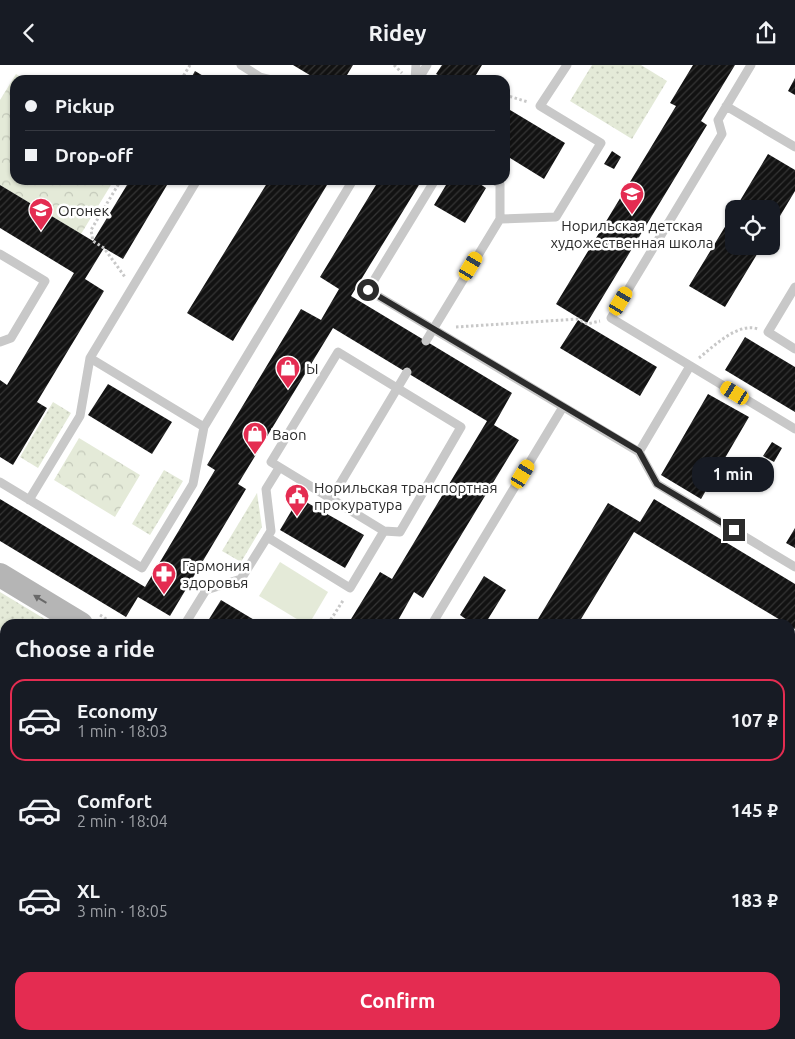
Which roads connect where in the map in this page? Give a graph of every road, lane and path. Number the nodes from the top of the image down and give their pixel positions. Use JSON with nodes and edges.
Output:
{"nodes":[{"id":1,"x":241,"y":65,"type":"edge"},
{"id":2,"x":567,"y":65,"type":"edge"},
{"id":3,"x":751,"y":65,"type":"edge"},
{"id":4,"x":255,"y":75,"type":"edge"},
{"id":5,"x":510,"y":97,"type":"edge"},
{"id":6,"x":540,"y":106,"type":"junction"},
{"id":7,"x":726,"y":106,"type":"junction"},
{"id":8,"x":795,"y":147,"type":"edge"},
{"id":9,"x":118,"y":185,"type":"edge"},
{"id":10,"x":194,"y":185,"type":"edge"},
{"id":11,"x":350,"y":185,"type":"edge"},
{"id":12,"x":432,"y":185,"type":"edge"},
{"id":13,"x":500,"y":185,"type":"edge"},
{"id":14,"x":500,"y":219,"type":"junction"},
{"id":15,"x":0,"y":254,"type":"edge"},
{"id":16,"x":795,"y":287,"type":"edge"},
{"id":17,"x":132,"y":288,"type":"junction"},
{"id":18,"x":587,"y":324,"type":"dead end"},
{"id":19,"x":751,"y":326,"type":"dead end"},
{"id":20,"x":433,"y":329,"type":"junction"},
{"id":21,"x":426,"y":341,"type":"dead end"},
{"id":22,"x":0,"y":342,"type":"edge"},
{"id":23,"x":795,"y":349,"type":"edge"},
{"id":24,"x":90,"y":357,"type":"junction"},
{"id":25,"x":690,"y":365,"type":"junction"},
{"id":26,"x":407,"y":373,"type":"dead end"},
{"id":27,"x":398,"y":388,"type":"junction"},
{"id":28,"x":563,"y":407,"type":"junction"},
{"id":29,"x":204,"y":427,"type":"junction"},
{"id":30,"x":795,"y":429,"type":"edge"},
{"id":31,"x":639,"y":451,"type":"junction"},
{"id":32,"x":279,"y":468,"type":"junction"},
{"id":33,"x":0,"y":482,"type":"edge"},
{"id":34,"x":331,"y":499,"type":"junction"},
{"id":35,"x":29,"y":500,"type":"junction"},
{"id":36,"x":384,"y":531,"type":"junction"},
{"id":37,"x":267,"y":537,"type":"junction"},
{"id":38,"x":795,"y":567,"type":"edge"},
{"id":39,"x":0,"y":575,"type":"edge"},
{"id":40,"x":350,"y":587,"type":"junction"},
{"id":41,"x":73,"y":619,"type":"edge"},
{"id":42,"x":188,"y":619,"type":"edge"},
{"id":43,"x":331,"y":619,"type":"edge"},
{"id":44,"x":435,"y":619,"type":"edge"}],
"edges":[{"from":1,"to":4,"type":"lane"},
{"from":2,"to":6,"type":"lane"},
{"from":3,"to":7,"type":"lane"},
{"from":5,"to":6,"type":"path"},
{"from":6,"to":14,"type":"lane"},
{"from":7,"to":8,"type":"lane"},
{"from":7,"to":25,"type":"lane"},
{"from":9,"to":17,"type":"path"},
{"from":10,"to":17,"type":"lane"},
{"from":11,"to":29,"type":"lane"},
{"from":12,"to":20,"type":"lane"},
{"from":13,"to":14,"type":"lane"},
{"from":14,"to":20,"type":"lane"},
{"from":15,"to":22,"type":"lane"},
{"from":16,"to":23,"type":"lane"},
{"from":17,"to":24,"type":"lane"},
{"from":18,"to":20,"type":"path"},
{"from":19,"to":25,"type":"path"},
{"from":20,"to":21,"type":"lane"},
{"from":20,"to":28,"type":"lane"},
{"from":24,"to":29,"type":"lane"},
{"from":24,"to":35,"type":"lane"},
{"from":25,"to":30,"type":"lane"},
{"from":25,"to":31,"type":"lane"},
{"from":26,"to":27,"type":"lane"},
{"from":27,"to":32,"type":"lane"},
{"from":27,"to":34,"type":"lane"},
{"from":27,"to":36,"type":"lane"},
{"from":28,"to":31,"type":"lane"},
{"from":28,"to":44,"type":"lane"},
{"from":29,"to":35,"type":"lane"},
{"from":31,"to":38,"type":"lane"},
{"from":32,"to":34,"type":"lane"},
{"from":32,"to":37,"type":"lane"},
{"from":33,"to":35,"type":"lane"},
{"from":34,"to":36,"type":"lane"},
{"from":36,"to":40,"type":"lane"},
{"from":37,"to":40,"type":"lane"},
{"from":37,"to":42,"type":"lane"},
{"from":41,"to":39,"type":"main road","one_way":true},
{"from":40,"to":43,"type":"path"}]}
